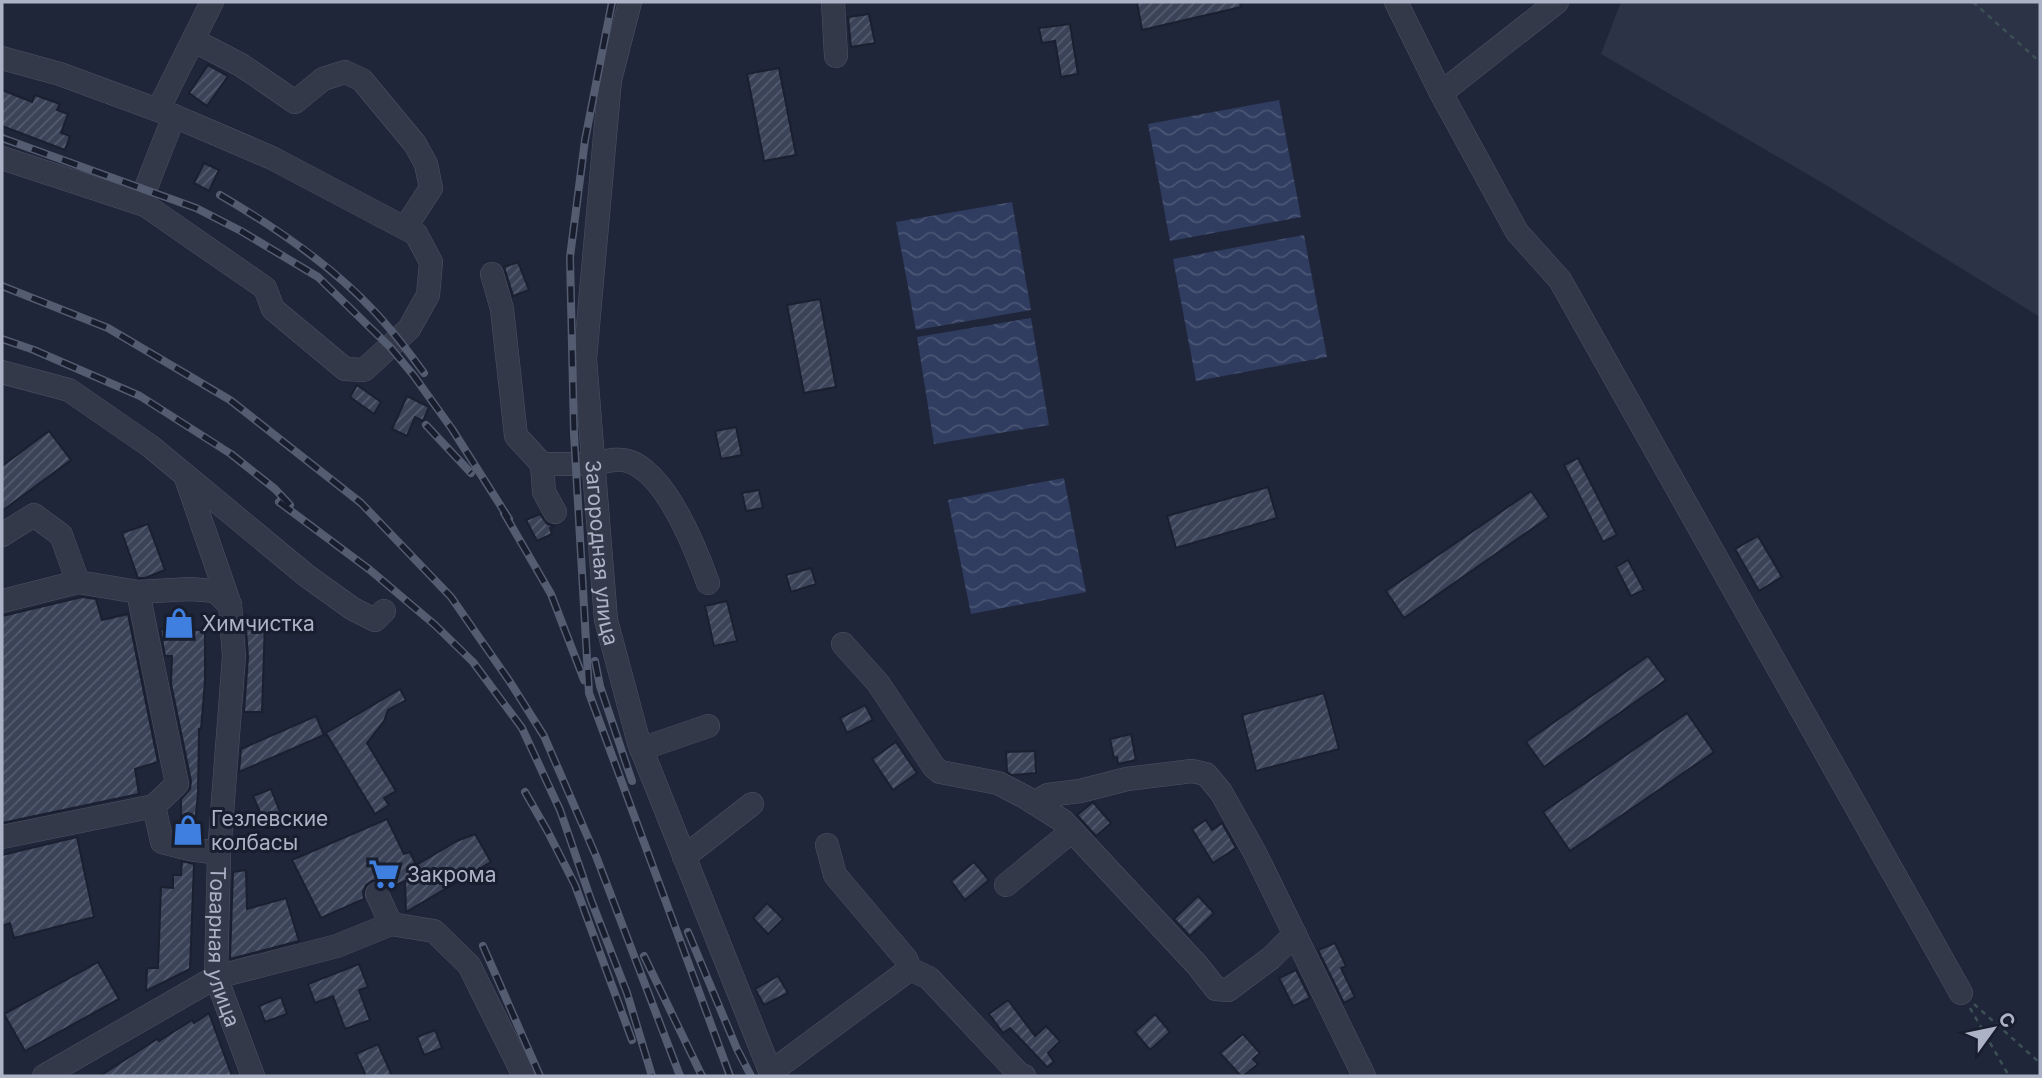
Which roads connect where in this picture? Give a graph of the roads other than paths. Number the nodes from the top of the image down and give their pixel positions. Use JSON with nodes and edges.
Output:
{"nodes":[{"id":1,"x":212,"y":2,"type":"edge"},
{"id":2,"x":630,"y":2,"type":"edge"},
{"id":3,"x":832,"y":2,"type":"edge"},
{"id":4,"x":1396,"y":2,"type":"edge"},
{"id":5,"x":1556,"y":2,"type":"edge"},
{"id":6,"x":193,"y":40,"type":"junction"},
{"id":7,"x":836,"y":56,"type":"dead end"},
{"id":8,"x":2,"y":58,"type":"edge"},
{"id":9,"x":1441,"y":93,"type":"junction"},
{"id":10,"x":166,"y":113,"type":"junction"},
{"id":11,"x":2,"y":158,"type":"edge"},
{"id":12,"x":140,"y":203,"type":"junction"},
{"id":13,"x":405,"y":228,"type":"junction"},
{"id":14,"x":492,"y":274,"type":"dead end"},
{"id":15,"x":2,"y":372,"type":"edge"},
{"id":16,"x":542,"y":464,"type":"junction"},
{"id":17,"x":593,"y":464,"type":"junction"},
{"id":18,"x":185,"y":475,"type":"junction"},
{"id":19,"x":555,"y":513,"type":"dead end"},
{"id":20,"x":2,"y":535,"type":"edge"},
{"id":21,"x":78,"y":582,"type":"junction"},
{"id":22,"x":708,"y":583,"type":"dead end"},
{"id":23,"x":138,"y":592,"type":"junction"},
{"id":24,"x":2,"y":601,"type":"edge"},
{"id":25,"x":230,"y":605,"type":"junction"},
{"id":26,"x":384,"y":611,"type":"dead end"},
{"id":27,"x":843,"y":644,"type":"dead end"},
{"id":28,"x":708,"y":726,"type":"dead end"},
{"id":29,"x":641,"y":749,"type":"junction"},
{"id":30,"x":1034,"y":803,"type":"junction"},
{"id":31,"x":752,"y":804,"type":"dead end"},
{"id":32,"x":154,"y":806,"type":"junction"},
{"id":33,"x":1072,"y":831,"type":"junction"},
{"id":34,"x":2,"y":837,"type":"edge"},
{"id":35,"x":827,"y":845,"type":"dead end"},
{"id":36,"x":219,"y":853,"type":"junction"},
{"id":37,"x":684,"y":857,"type":"junction"},
{"id":38,"x":1006,"y":885,"type":"dead end"},
{"id":39,"x":377,"y":894,"type":"dead end"},
{"id":40,"x":391,"y":924,"type":"junction"},
{"id":41,"x":1295,"y":934,"type":"junction"},
{"id":42,"x":910,"y":968,"type":"junction"},
{"id":43,"x":216,"y":977,"type":"junction"},
{"id":44,"x":1961,"y":993,"type":"road end"},
{"id":45,"x":771,"y":1074,"type":"edge"},
{"id":46,"x":44,"y":1076,"type":"edge"},
{"id":47,"x":253,"y":1076,"type":"edge"},
{"id":48,"x":524,"y":1076,"type":"edge"},
{"id":49,"x":1021,"y":1076,"type":"edge"},
{"id":50,"x":1364,"y":1076,"type":"edge"}],
"edges":[{"from":1,"to":6,"type":"street"},
{"from":2,"to":17,"type":"street","name":"Загородная улица"},
{"from":3,"to":7,"type":"street"},
{"from":4,"to":9,"type":"street"},
{"from":5,"to":9,"type":"street"},
{"from":6,"to":10,"type":"street"},
{"from":6,"to":13,"type":"street"},
{"from":8,"to":10,"type":"street"},
{"from":9,"to":44,"type":"street"},
{"from":10,"to":12,"type":"street"},
{"from":10,"to":13,"type":"street"},
{"from":11,"to":12,"type":"street"},
{"from":12,"to":13,"type":"street"},
{"from":14,"to":16,"type":"street"},
{"from":15,"to":18,"type":"street"},
{"from":16,"to":17,"type":"street"},
{"from":16,"to":19,"type":"street"},
{"from":17,"to":22,"type":"street"},
{"from":17,"to":29,"type":"street","name":"Загородная улица"},
{"from":18,"to":25,"type":"street","name":"Товарная улица"},
{"from":18,"to":26,"type":"street"},
{"from":20,"to":21,"type":"street"},
{"from":21,"to":23,"type":"street"},
{"from":21,"to":24,"type":"street"},
{"from":23,"to":25,"type":"street"},
{"from":23,"to":32,"type":"street"},
{"from":25,"to":36,"type":"street","name":"Товарная улица"},
{"from":27,"to":30,"type":"street"},
{"from":28,"to":29,"type":"street"},
{"from":29,"to":37,"type":"street","name":"Загородная улица"},
{"from":30,"to":33,"type":"street"},
{"from":30,"to":41,"type":"street"},
{"from":31,"to":37,"type":"street"},
{"from":32,"to":34,"type":"street"},
{"from":32,"to":36,"type":"street"},
{"from":33,"to":38,"type":"street"},
{"from":33,"to":41,"type":"street"},
{"from":35,"to":42,"type":"street"},
{"from":36,"to":43,"type":"street","name":"Товарная улица"},
{"from":37,"to":45,"type":"street","name":"Загородная улица"},
{"from":39,"to":40,"type":"street"},
{"from":40,"to":43,"type":"street"},
{"from":40,"to":48,"type":"street"},
{"from":41,"to":50,"type":"street"},
{"from":42,"to":45,"type":"street"},
{"from":42,"to":49,"type":"street"},
{"from":43,"to":46,"type":"street"},
{"from":43,"to":47,"type":"street","name":"Товарная улица"}]}
